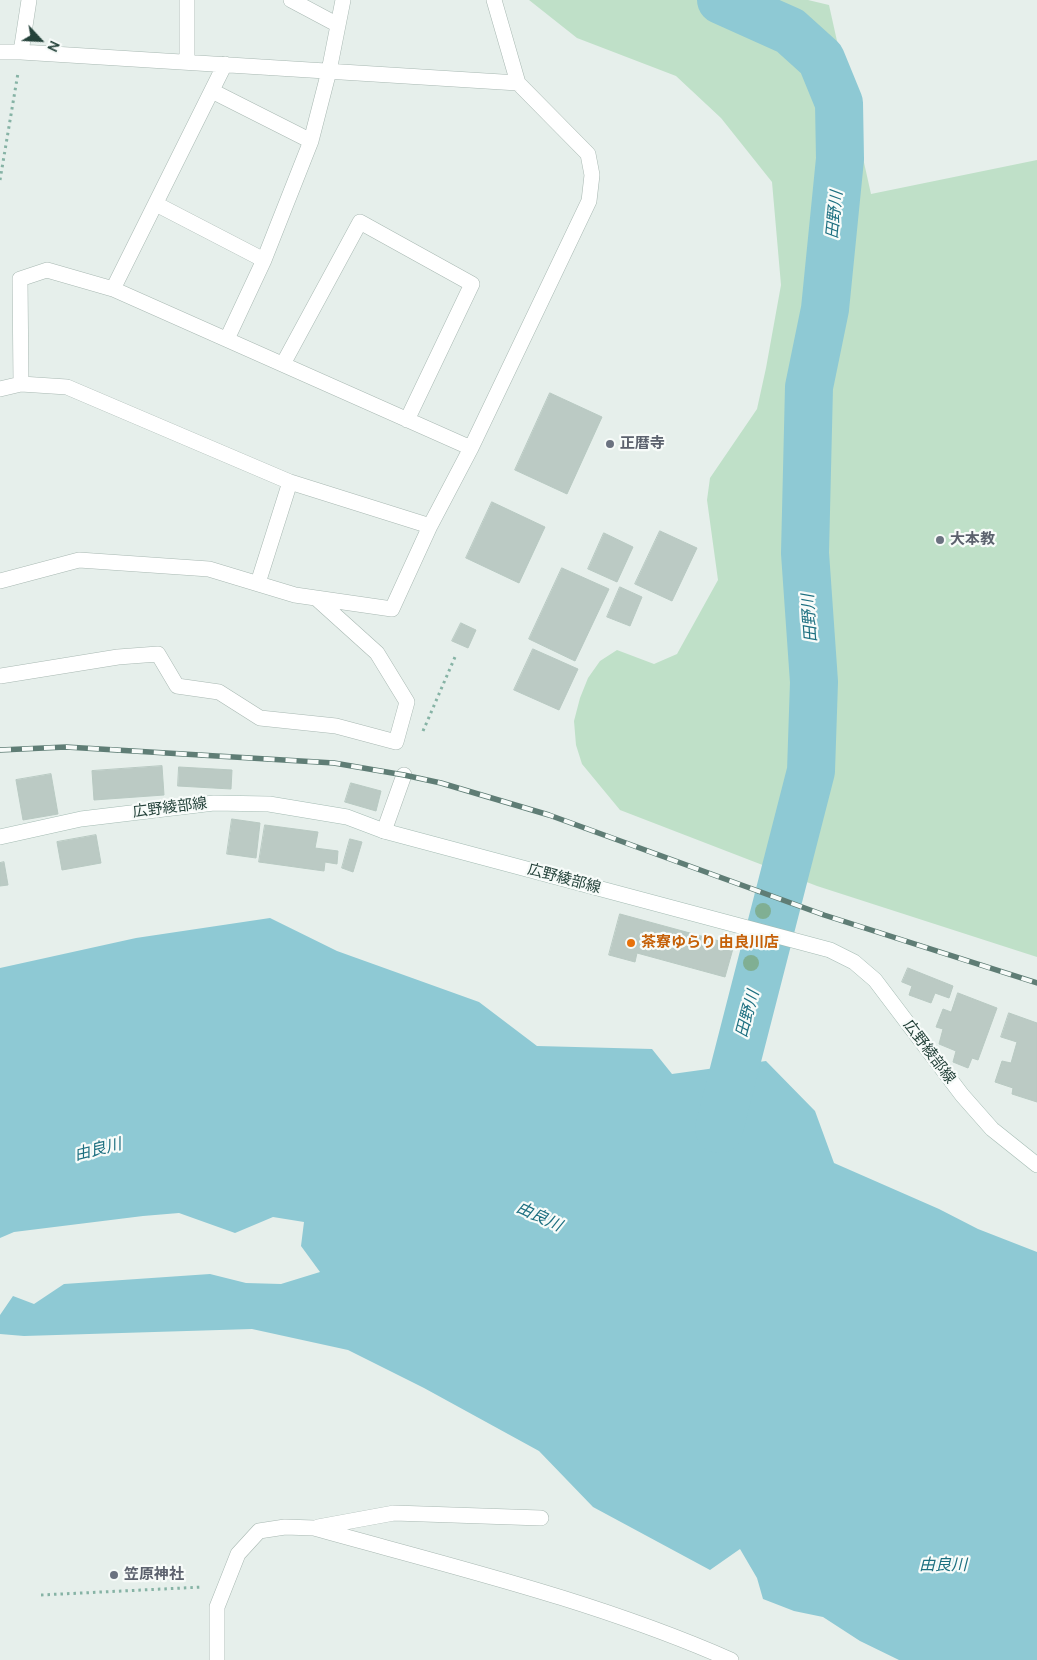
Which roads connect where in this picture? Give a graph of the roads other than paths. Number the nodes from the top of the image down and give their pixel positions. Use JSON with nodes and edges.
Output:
{"nodes":[{"id":1,"x":29,"y":0,"type":"edge"},
{"id":2,"x":188,"y":0,"type":"edge"},
{"id":3,"x":291,"y":0,"type":"edge"},
{"id":4,"x":343,"y":0,"type":"edge"},
{"id":5,"x":494,"y":0,"type":"edge"},
{"id":6,"x":338,"y":25,"type":"junction"},
{"id":7,"x":0,"y":52,"type":"edge"},
{"id":8,"x":21,"y":52,"type":"junction"},
{"id":9,"x":187,"y":62,"type":"junction"},
{"id":10,"x":226,"y":64,"type":"junction"},
{"id":11,"x":329,"y":71,"type":"junction"},
{"id":12,"x":518,"y":83,"type":"junction"},
{"id":13,"x":212,"y":91,"type":"junction"},
{"id":14,"x":311,"y":141,"type":"junction"},
{"id":15,"x":156,"y":204,"type":"junction"},
{"id":16,"x":264,"y":260,"type":"junction"},
{"id":17,"x":113,"y":288,"type":"junction"},
{"id":18,"x":227,"y":339,"type":"junction"},
{"id":19,"x":283,"y":364,"type":"junction"},
{"id":20,"x":21,"y":384,"type":"junction"},
{"id":21,"x":0,"y":389,"type":"edge"},
{"id":22,"x":407,"y":420,"type":"junction"},
{"id":23,"x":471,"y":448,"type":"junction"},
{"id":24,"x":290,"y":482,"type":"junction"},
{"id":25,"x":430,"y":526,"type":"junction"},
{"id":26,"x":0,"y":581,"type":"edge"},
{"id":27,"x":258,"y":584,"type":"junction"},
{"id":28,"x":316,"y":598,"type":"junction"},
{"id":29,"x":0,"y":676,"type":"edge"},
{"id":30,"x":404,"y":775,"type":"dead end"},
{"id":31,"x":384,"y":831,"type":"junction"},
{"id":32,"x":0,"y":837,"type":"edge"},
{"id":33,"x":1037,"y":1166,"type":"edge"},
{"id":34,"x":541,"y":1518,"type":"dead end"},
{"id":35,"x":314,"y":1528,"type":"junction"},
{"id":36,"x":217,"y":1660,"type":"edge"},
{"id":37,"x":731,"y":1660,"type":"edge"}],
"edges":[{"from":1,"to":8,"type":"street"},
{"from":2,"to":9,"type":"street"},
{"from":3,"to":6,"type":"street"},
{"from":4,"to":6,"type":"street"},
{"from":5,"to":12,"type":"street"},
{"from":6,"to":11,"type":"street"},
{"from":7,"to":8,"type":"street"},
{"from":8,"to":9,"type":"street"},
{"from":9,"to":10,"type":"street"},
{"from":10,"to":11,"type":"street"},
{"from":10,"to":13,"type":"street"},
{"from":11,"to":12,"type":"street"},
{"from":11,"to":14,"type":"street"},
{"from":12,"to":23,"type":"street"},
{"from":13,"to":14,"type":"street"},
{"from":13,"to":15,"type":"street"},
{"from":14,"to":16,"type":"street"},
{"from":15,"to":16,"type":"street"},
{"from":15,"to":17,"type":"street"},
{"from":16,"to":18,"type":"street"},
{"from":17,"to":18,"type":"street"},
{"from":17,"to":20,"type":"street"},
{"from":18,"to":19,"type":"street"},
{"from":19,"to":22,"type":"street"},
{"from":19,"to":22,"type":"street"},
{"from":20,"to":21,"type":"street"},
{"from":20,"to":24,"type":"street"},
{"from":22,"to":23,"type":"street"},
{"from":23,"to":25,"type":"street"},
{"from":24,"to":25,"type":"street"},
{"from":24,"to":27,"type":"street"},
{"from":25,"to":28,"type":"street"},
{"from":26,"to":27,"type":"street"},
{"from":27,"to":28,"type":"street"},
{"from":28,"to":29,"type":"street"},
{"from":30,"to":31,"type":"street"},
{"from":31,"to":32,"type":"street","name":"広野綾部線"},
{"from":31,"to":33,"type":"street","name":"広野綾部線"},
{"from":34,"to":35,"type":"street"},
{"from":35,"to":36,"type":"street"},
{"from":35,"to":37,"type":"street"}]}
